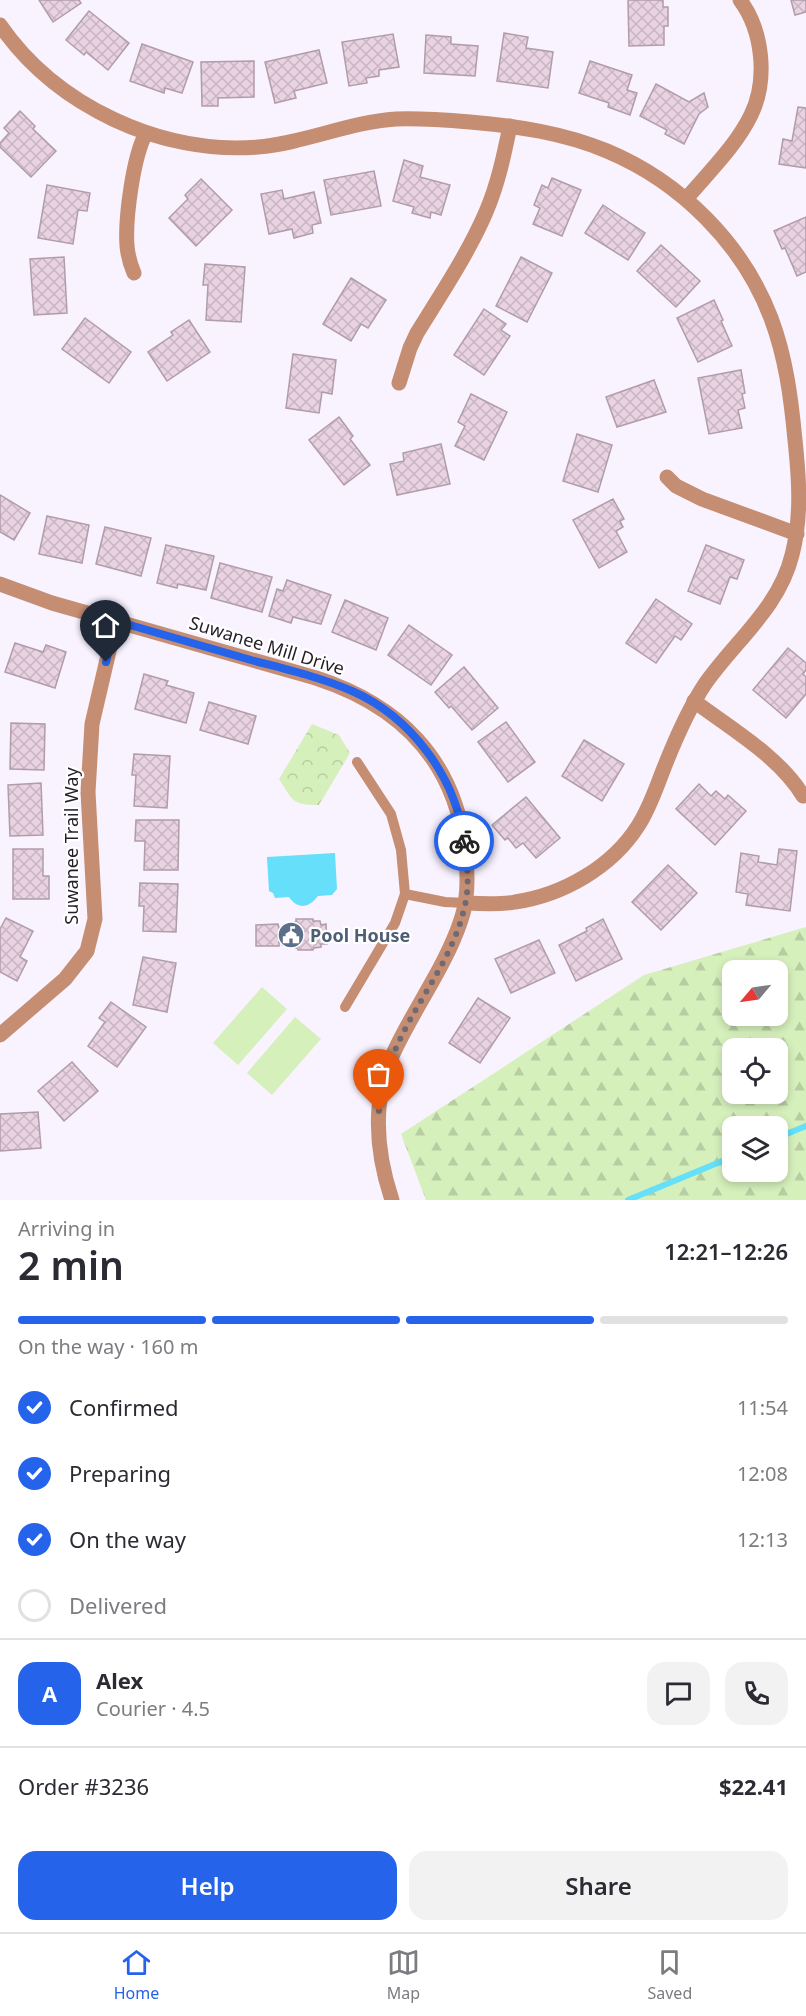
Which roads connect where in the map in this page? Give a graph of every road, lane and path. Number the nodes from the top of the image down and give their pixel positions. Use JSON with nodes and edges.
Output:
{"nodes":[{"id":1,"x":741,"y":0,"type":"edge"},
{"id":2,"x":0,"y":25,"type":"edge"},
{"id":3,"x":510,"y":126,"type":"junction"},
{"id":4,"x":146,"y":133,"type":"junction"},
{"id":5,"x":686,"y":199,"type":"junction"},
{"id":6,"x":134,"y":273,"type":"dead end"},
{"id":7,"x":399,"y":383,"type":"dead end"},
{"id":8,"x":667,"y":477,"type":"dead end"},
{"id":9,"x":797,"y":534,"type":"junction"},
{"id":10,"x":0,"y":584,"type":"edge"},
{"id":11,"x":116,"y":621,"type":"junction"},
{"id":12,"x":694,"y":701,"type":"junction"},
{"id":13,"x":357,"y":762,"type":"dead end"},
{"id":14,"x":803,"y":796,"type":"dead end"},
{"id":15,"x":405,"y":894,"type":"junction"},
{"id":16,"x":466,"y":903,"type":"junction"},
{"id":17,"x":345,"y":1007,"type":"dead end"},
{"id":18,"x":0,"y":1035,"type":"edge"},
{"id":19,"x":392,"y":1200,"type":"edge"}],
"edges":[{"from":1,"to":5,"type":"street"},
{"from":2,"to":4,"type":"street"},
{"from":3,"to":4,"type":"street"},
{"from":3,"to":5,"type":"street"},
{"from":3,"to":7,"type":"street"},
{"from":4,"to":6,"type":"street"},
{"from":5,"to":9,"type":"street"},
{"from":8,"to":9,"type":"street"},
{"from":9,"to":12,"type":"street"},
{"from":10,"to":11,"type":"street","name":"Suwanee Mill Drive"},
{"from":11,"to":16,"type":"street","name":"Suwanee Mill Drive"},
{"from":11,"to":18,"type":"street","name":"Suwanee Trail Way"},
{"from":12,"to":14,"type":"street"},
{"from":12,"to":16,"type":"street"},
{"from":13,"to":15,"type":"lane"},
{"from":15,"to":16,"type":"lane"},
{"from":15,"to":17,"type":"lane"},
{"from":16,"to":19,"type":"street","name":"Suwanee Mill Drive"}]}
